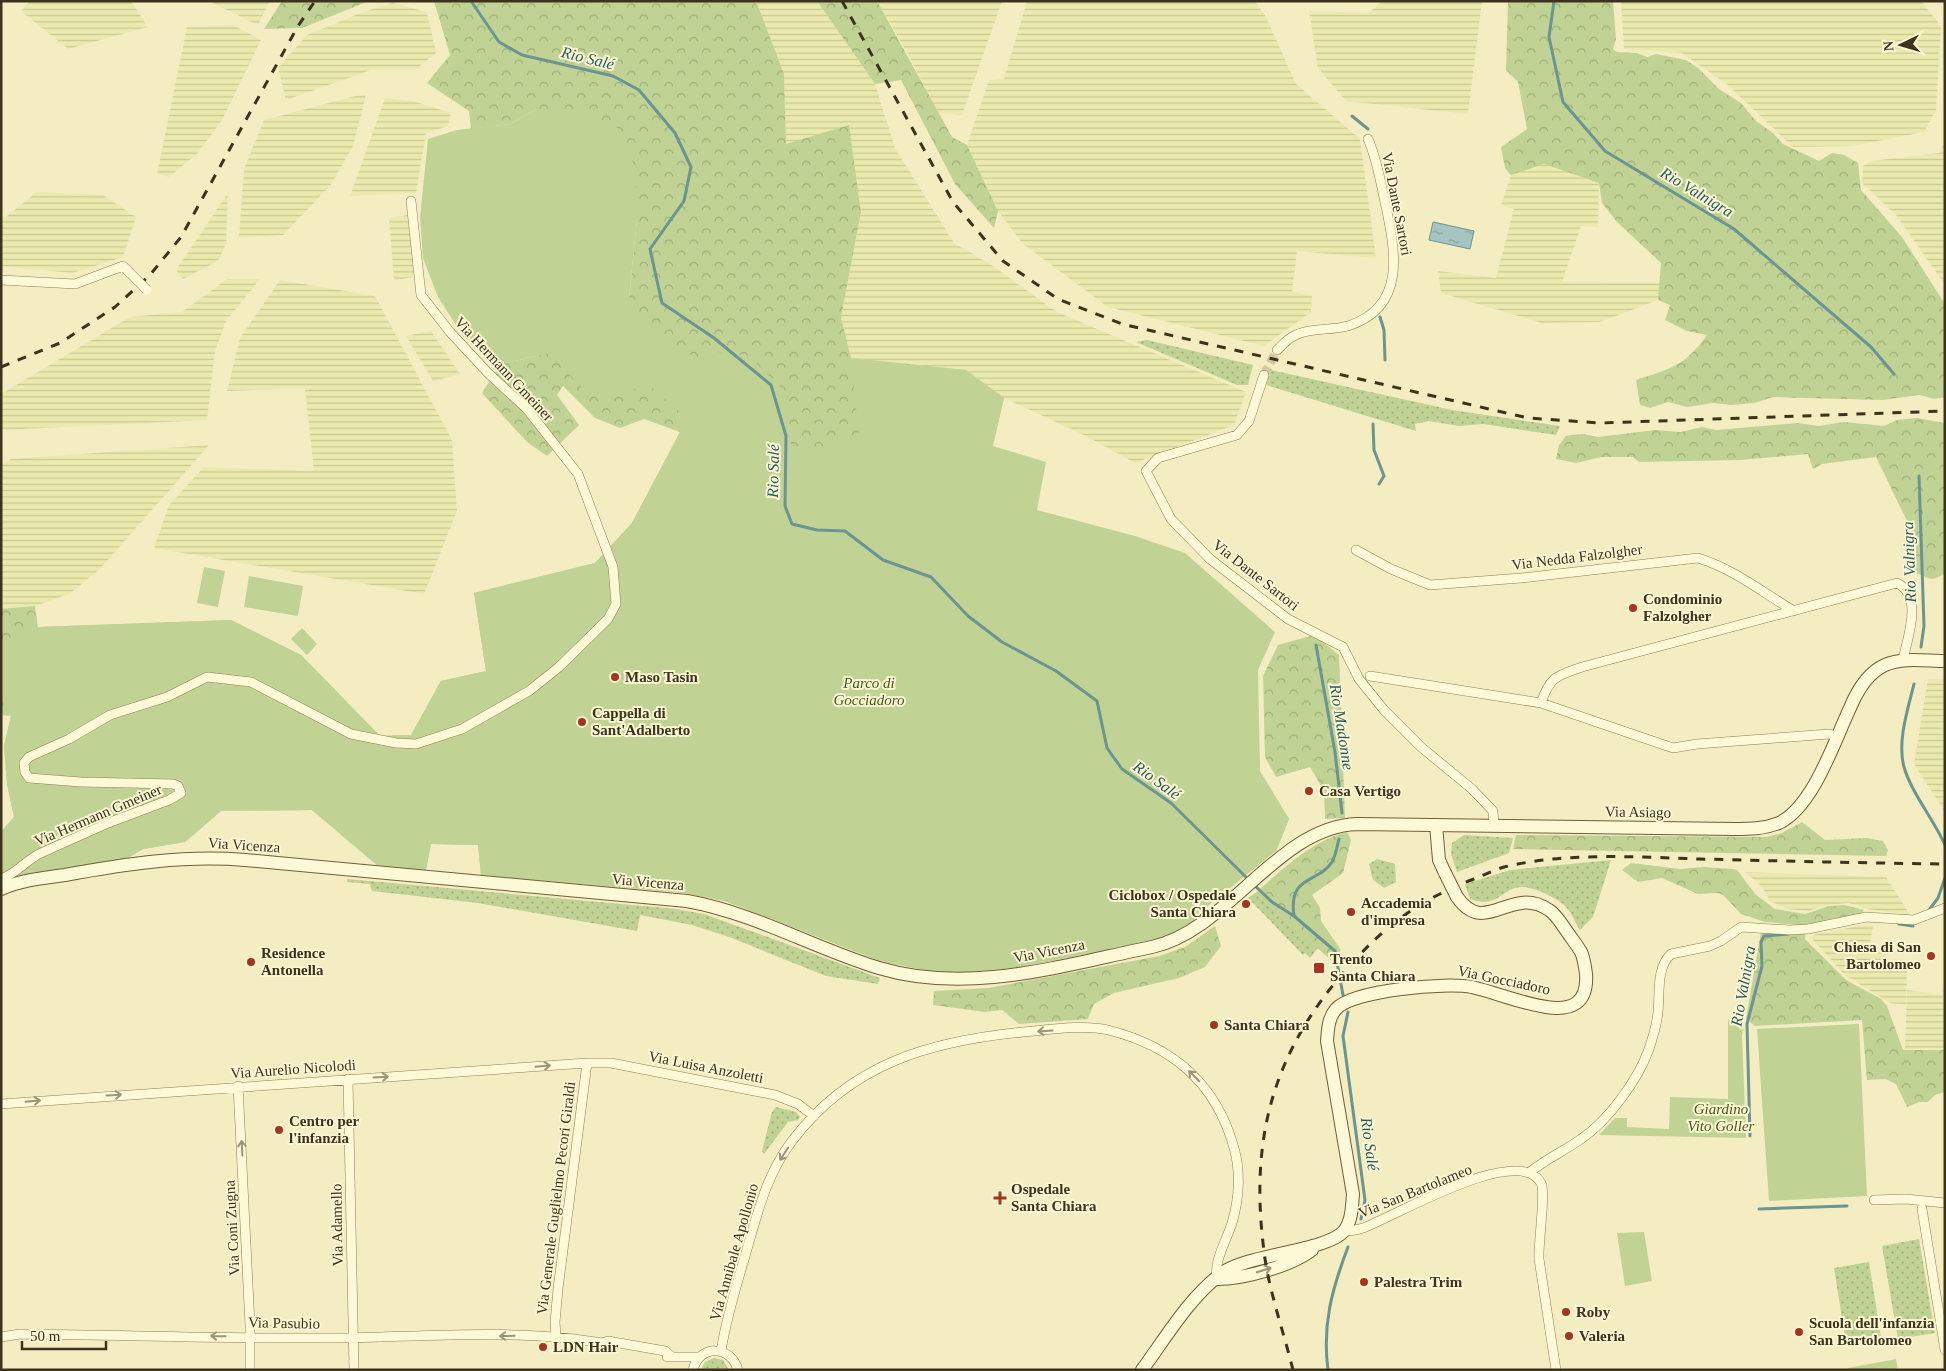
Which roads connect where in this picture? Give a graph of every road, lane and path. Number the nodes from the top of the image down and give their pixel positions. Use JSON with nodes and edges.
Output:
{"nodes":[{"id":1,"x":1368,"y":139,"type":"dead end"},
{"id":2,"x":411,"y":201,"type":"dead end"},
{"id":3,"x":1,"y":280,"type":"edge"},
{"id":4,"x":147,"y":290,"type":"dead end"},
{"id":5,"x":1277,"y":350,"type":"tunnel mouth"},
{"id":6,"x":1264,"y":375,"type":"tunnel mouth"},
{"id":7,"x":1356,"y":550,"type":"dead end"},
{"id":8,"x":1794,"y":611,"type":"junction"},
{"id":9,"x":1903,"y":660,"type":"junction"},
{"id":10,"x":1945,"y":661,"type":"edge"},
{"id":11,"x":1370,"y":676,"type":"dead end"},
{"id":12,"x":1541,"y":703,"type":"junction"},
{"id":13,"x":1837,"y":736,"type":"junction"},
{"id":14,"x":1436,"y":825,"type":"junction"},
{"id":15,"x":1494,"y":826,"type":"junction"},
{"id":16,"x":1258,"y":878,"type":"joint"},
{"id":17,"x":1,"y":879,"type":"edge"},
{"id":18,"x":1,"y":889,"type":"edge"},
{"id":19,"x":1945,"y":908,"type":"edge"},
{"id":20,"x":587,"y":1063,"type":"junction"},
{"id":21,"x":348,"y":1079,"type":"junction"},
{"id":22,"x":238,"y":1086,"type":"junction"},
{"id":23,"x":1,"y":1104,"type":"edge"},
{"id":24,"x":814,"y":1116,"type":"junction"},
{"id":25,"x":1530,"y":1172,"type":"junction"},
{"id":26,"x":1874,"y":1200,"type":"dead end"},
{"id":27,"x":1945,"y":1203,"type":"edge"},
{"id":28,"x":1922,"y":1209,"type":"dead end"},
{"id":29,"x":1344,"y":1231,"type":"junction"},
{"id":30,"x":1216,"y":1279,"type":"junction"},
{"id":31,"x":1,"y":1332,"type":"edge"},
{"id":32,"x":12,"y":1335,"type":"junction"},
{"id":33,"x":250,"y":1336,"type":"junction"},
{"id":34,"x":556,"y":1336,"type":"junction"},
{"id":35,"x":1,"y":1337,"type":"edge"},
{"id":36,"x":354,"y":1338,"type":"junction"},
{"id":37,"x":1945,"y":1350,"type":"edge"},
{"id":38,"x":721,"y":1351,"type":"junction"},
{"id":39,"x":699,"y":1357,"type":"junction"},
{"id":40,"x":250,"y":1370,"type":"edge"},
{"id":41,"x":354,"y":1370,"type":"edge"},
{"id":42,"x":693,"y":1370,"type":"edge"},
{"id":43,"x":738,"y":1370,"type":"edge"},
{"id":44,"x":1142,"y":1370,"type":"edge"},
{"id":45,"x":1556,"y":1370,"type":"edge"}],
"edges":[{"from":1,"to":5,"type":"street","name":"Via Dante Sartori"},
{"from":2,"to":17,"type":"street","name":"Via Hermann Gmeiner"},
{"from":3,"to":4,"type":"street","bridge":true},
{"from":6,"to":15,"type":"street","name":"Via Dante Sartori"},
{"from":7,"to":8,"type":"street","name":"Via Nedda Falzolgher"},
{"from":8,"to":9,"type":"street"},
{"from":8,"to":12,"type":"street"},
{"from":9,"to":10,"type":"main road","name":"Via Asiago"},
{"from":9,"to":13,"type":"main road","name":"Via Asiago"},
{"from":11,"to":12,"type":"street"},
{"from":12,"to":13,"type":"street"},
{"from":13,"to":15,"type":"main road","name":"Via Asiago"},
{"from":14,"to":15,"type":"main road","name":"Via Asiago"},
{"from":14,"to":16,"type":"main road","name":"Via Asiago"},
{"from":14,"to":29,"type":"main road","name":"Via Gocciadoro","bridge":true},
{"from":16,"to":18,"type":"main road","name":"Via Vicenza"},
{"from":19,"to":25,"type":"street"},
{"from":21,"to":20,"type":"street","name":"Via Aurelio Nicolodi","one_way":true},
{"from":20,"to":24,"type":"street","name":"Via Luisa Anzoletti"},
{"from":20,"to":34,"type":"street","name":"Via Generale Guglielmo Pecori Giraldi"},
{"from":21,"to":22,"type":"street","name":"Via Aurelio Nicolodi"},
{"from":21,"to":36,"type":"street","name":"Via Adamello"},
{"from":23,"to":22,"type":"street","name":"Via Aurelio Nicolodi","one_way":true},
{"from":33,"to":22,"type":"street","name":"Via Coni Zugna","one_way":true},
{"from":30,"to":24,"type":"street","name":"Via Annibale Apollonio","one_way":true},
{"from":24,"to":38,"type":"street","name":"Via Annibale Apollonio","one_way":true},
{"from":25,"to":29,"type":"street","name":"Via San Bartolameo"},
{"from":25,"to":45,"type":"street"},
{"from":26,"to":27,"type":"street"},
{"from":28,"to":37,"type":"street"},
{"from":29,"to":30,"type":"main road"},
{"from":30,"to":44,"type":"main road"},
{"from":31,"to":32,"type":"street","name":"Via Pasubio"},
{"from":33,"to":32,"type":"street","name":"Via Pasubio","one_way":true},
{"from":32,"to":35,"type":"street","name":"Via Pasubio"},
{"from":33,"to":36,"type":"street","name":"Via Pasubio"},
{"from":33,"to":40,"type":"street","name":"Via Coni Zugna"},
{"from":34,"to":36,"type":"street","name":"Via Pasubio","one_way":true},
{"from":34,"to":39,"type":"street","name":"Via Pasubio"},
{"from":36,"to":41,"type":"street","name":"Via Adamello"},
{"from":38,"to":39,"type":"street","name":"Via Pasubio"},
{"from":38,"to":43,"type":"street"},
{"from":39,"to":42,"type":"street"}]}
